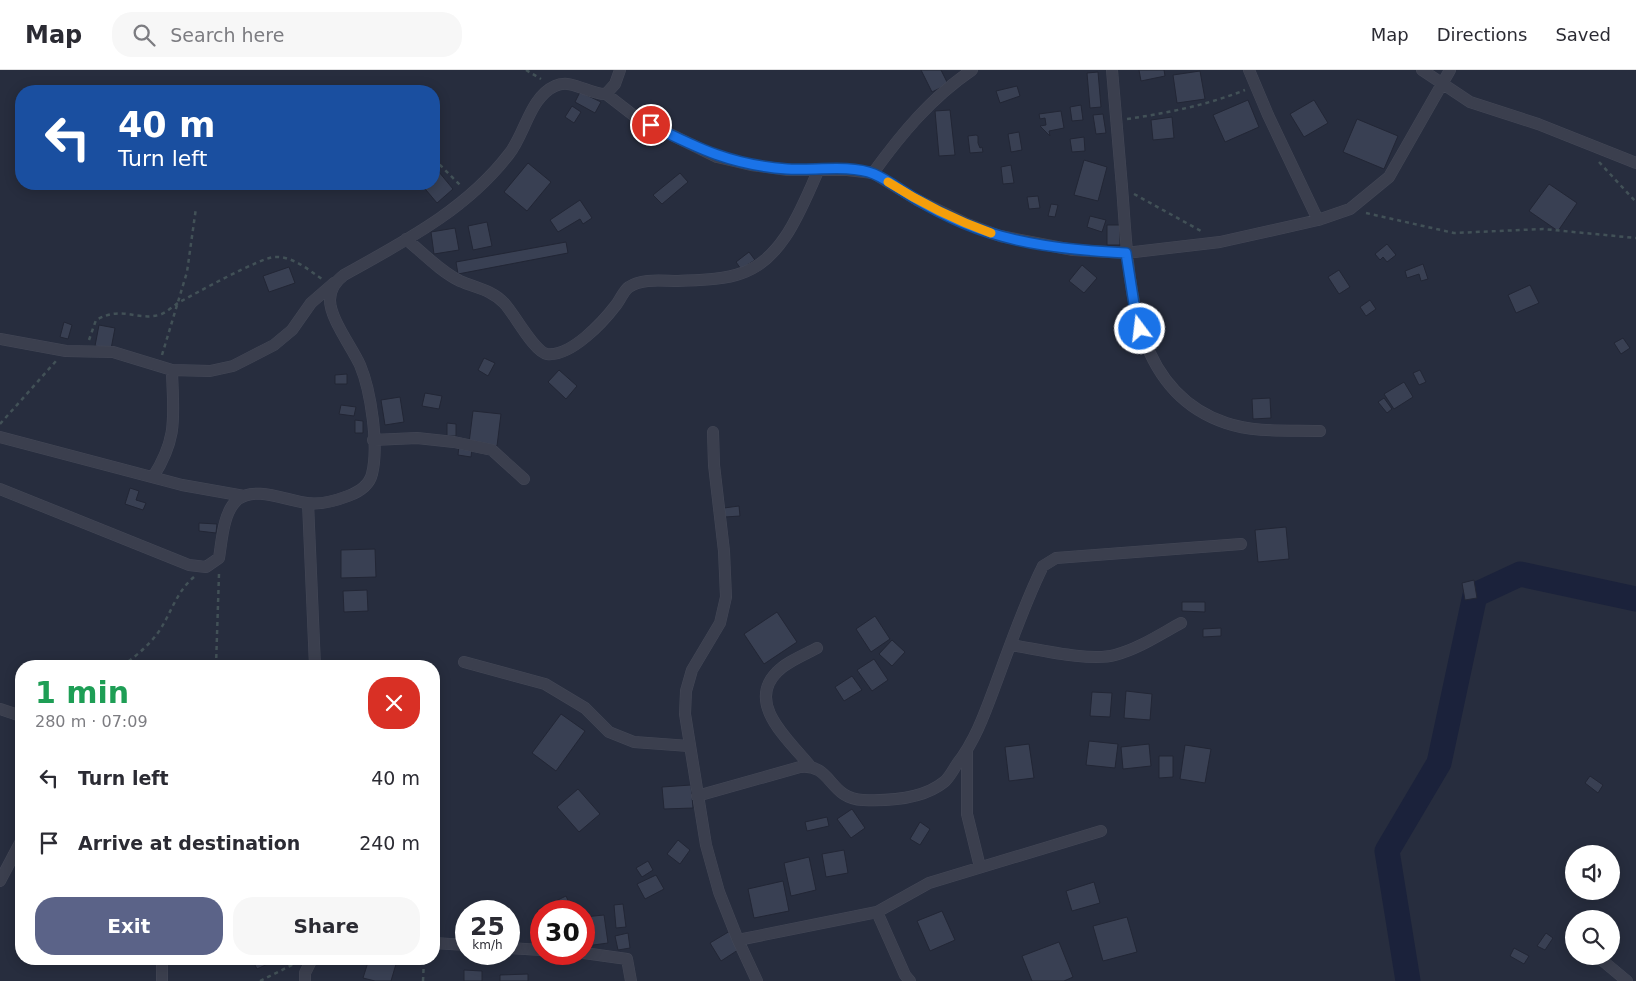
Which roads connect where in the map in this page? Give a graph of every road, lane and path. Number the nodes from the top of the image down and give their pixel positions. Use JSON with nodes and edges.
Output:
{"nodes":[{"id":1,"x":526,"y":70,"type":"edge"},
{"id":2,"x":620,"y":70,"type":"edge"},
{"id":3,"x":972,"y":70,"type":"edge"},
{"id":4,"x":1112,"y":70,"type":"edge"},
{"id":5,"x":1249,"y":70,"type":"edge"},
{"id":6,"x":1422,"y":70,"type":"edge"},
{"id":7,"x":1450,"y":70,"type":"edge"},
{"id":8,"x":1441,"y":83,"type":"junction"},
{"id":9,"x":553,"y":86,"type":"junction"},
{"id":10,"x":1254,"y":86,"type":"junction"},
{"id":11,"x":606,"y":94,"type":"junction"},
{"id":12,"x":1116,"y":120,"type":"junction"},
{"id":13,"x":1588,"y":144,"type":"junction"},
{"id":14,"x":440,"y":164,"type":"edge"},
{"id":15,"x":1636,"y":164,"type":"edge"},
{"id":16,"x":819,"y":170,"type":"junction"},
{"id":17,"x":873,"y":173,"type":"junction"},
{"id":18,"x":1122,"y":187,"type":"junction"},
{"id":19,"x":470,"y":196,"type":"junction"},
{"id":20,"x":1636,"y":202,"type":"edge"},
{"id":21,"x":196,"y":208,"type":"dead end"},
{"id":22,"x":1350,"y":209,"type":"junction"},
{"id":23,"x":1318,"y":220,"type":"junction"},
{"id":24,"x":1636,"y":238,"type":"edge"},
{"id":25,"x":406,"y":240,"type":"junction"},
{"id":26,"x":1220,"y":242,"type":"junction"},
{"id":27,"x":1126,"y":253,"type":"junction"},
{"id":28,"x":332,"y":284,"type":"junction"},
{"id":29,"x":178,"y":302,"type":"junction"},
{"id":30,"x":0,"y":339,"type":"edge"},
{"id":31,"x":85,"y":350,"type":"junction"},
{"id":32,"x":66,"y":351,"type":"junction"},
{"id":33,"x":158,"y":366,"type":"junction"},
{"id":34,"x":172,"y":370,"type":"junction"},
{"id":35,"x":0,"y":424,"type":"edge"},
{"id":36,"x":1320,"y":431,"type":"dead end"},
{"id":37,"x":713,"y":432,"type":"dead end"},
{"id":38,"x":0,"y":436,"type":"edge"},
{"id":39,"x":373,"y":440,"type":"junction"},
{"id":40,"x":154,"y":477,"type":"junction"},
{"id":41,"x":524,"y":479,"type":"dead end"},
{"id":42,"x":0,"y":488,"type":"edge"},
{"id":43,"x":244,"y":496,"type":"junction"},
{"id":44,"x":308,"y":504,"type":"junction"},
{"id":45,"x":1241,"y":544,"type":"dead end"},
{"id":46,"x":219,"y":558,"type":"junction"},
{"id":47,"x":206,"y":567,"type":"junction"},
{"id":48,"x":1180,"y":623,"type":"dead end"},
{"id":49,"x":1011,"y":645,"type":"junction"},
{"id":50,"x":816,"y":648,"type":"dead end"},
{"id":51,"x":129,"y":660,"type":"edge"},
{"id":52,"x":216,"y":660,"type":"edge"},
{"id":53,"x":315,"y":660,"type":"edge"},
{"id":54,"x":464,"y":662,"type":"dead end"},
{"id":55,"x":0,"y":708,"type":"edge"},
{"id":56,"x":15,"y":714,"type":"edge"},
{"id":57,"x":689,"y":746,"type":"junction"},
{"id":58,"x":967,"y":751,"type":"junction"},
{"id":59,"x":810,"y":766,"type":"junction"},
{"id":60,"x":696,"y":796,"type":"junction"},
{"id":61,"x":1101,"y":831,"type":"dead end"},
{"id":62,"x":15,"y":852,"type":"edge"},
{"id":63,"x":980,"y":867,"type":"junction"},
{"id":64,"x":0,"y":881,"type":"edge"},
{"id":65,"x":877,"y":912,"type":"junction"},
{"id":66,"x":738,"y":940,"type":"junction"},
{"id":67,"x":440,"y":943,"type":"edge"},
{"id":68,"x":455,"y":944,"type":"edge"},
{"id":69,"x":595,"y":955,"type":"edge"},
{"id":70,"x":162,"y":965,"type":"edge"},
{"id":71,"x":292,"y":965,"type":"edge"},
{"id":72,"x":309,"y":965,"type":"edge"},
{"id":73,"x":424,"y":965,"type":"edge"},
{"id":74,"x":1608,"y":965,"type":"edge"},
{"id":75,"x":162,"y":981,"type":"edge"},
{"id":76,"x":260,"y":981,"type":"edge"},
{"id":77,"x":305,"y":981,"type":"edge"},
{"id":78,"x":423,"y":981,"type":"edge"},
{"id":79,"x":631,"y":981,"type":"edge"},
{"id":80,"x":758,"y":981,"type":"edge"},
{"id":81,"x":910,"y":981,"type":"edge"},
{"id":82,"x":1627,"y":981,"type":"edge"}],
"edges":[{"from":1,"to":9,"type":"path"},
{"from":2,"to":11,"type":"street"},
{"from":3,"to":17,"type":"street"},
{"from":4,"to":12,"type":"street"},
{"from":5,"to":10,"type":"street"},
{"from":6,"to":8,"type":"street"},
{"from":7,"to":8,"type":"street"},
{"from":8,"to":13,"type":"street"},
{"from":8,"to":22,"type":"street"},
{"from":9,"to":11,"type":"street"},
{"from":9,"to":19,"type":"street"},
{"from":10,"to":12,"type":"path"},
{"from":10,"to":23,"type":"street"},
{"from":11,"to":16,"type":"street"},
{"from":12,"to":18,"type":"street"},
{"from":13,"to":15,"type":"street"},
{"from":13,"to":20,"type":"path"},
{"from":14,"to":19,"type":"path"},
{"from":16,"to":17,"type":"street"},
{"from":16,"to":25,"type":"street"},
{"from":17,"to":27,"type":"street"},
{"from":18,"to":26,"type":"path"},
{"from":18,"to":27,"type":"street"},
{"from":19,"to":25,"type":"street"},
{"from":21,"to":29,"type":"path"},
{"from":22,"to":23,"type":"street"},
{"from":22,"to":24,"type":"path"},
{"from":23,"to":26,"type":"street"},
{"from":25,"to":28,"type":"street"},
{"from":26,"to":27,"type":"street"},
{"from":27,"to":36,"type":"street"},
{"from":28,"to":29,"type":"path"},
{"from":28,"to":34,"type":"street"},
{"from":28,"to":39,"type":"street"},
{"from":29,"to":31,"type":"path"},
{"from":29,"to":33,"type":"path"},
{"from":30,"to":32,"type":"street"},
{"from":31,"to":32,"type":"street"},
{"from":31,"to":33,"type":"street"},
{"from":32,"to":35,"type":"path"},
{"from":33,"to":34,"type":"street"},
{"from":34,"to":40,"type":"street"},
{"from":37,"to":57,"type":"street"},
{"from":38,"to":40,"type":"street"},
{"from":39,"to":41,"type":"street"},
{"from":39,"to":44,"type":"street"},
{"from":40,"to":43,"type":"street"},
{"from":42,"to":47,"type":"street"},
{"from":43,"to":44,"type":"street"},
{"from":43,"to":46,"type":"street"},
{"from":44,"to":53,"type":"street"},
{"from":45,"to":49,"type":"street"},
{"from":46,"to":47,"type":"street"},
{"from":46,"to":52,"type":"path"},
{"from":47,"to":51,"type":"path"},
{"from":48,"to":49,"type":"street"},
{"from":49,"to":58,"type":"street"},
{"from":50,"to":59,"type":"street"},
{"from":54,"to":57,"type":"street"},
{"from":55,"to":56,"type":"street"},
{"from":57,"to":60,"type":"street"},
{"from":58,"to":59,"type":"street"},
{"from":58,"to":63,"type":"street"},
{"from":59,"to":60,"type":"street"},
{"from":60,"to":66,"type":"street"},
{"from":61,"to":63,"type":"street"},
{"from":62,"to":64,"type":"street"},
{"from":63,"to":65,"type":"street"},
{"from":65,"to":66,"type":"street"},
{"from":65,"to":81,"type":"street"},
{"from":66,"to":80,"type":"street"},
{"from":67,"to":68,"type":"street"},
{"from":69,"to":79,"type":"street"},
{"from":70,"to":75,"type":"street"},
{"from":71,"to":76,"type":"path"},
{"from":72,"to":77,"type":"street"},
{"from":73,"to":78,"type":"path"},
{"from":74,"to":82,"type":"street"}]}
